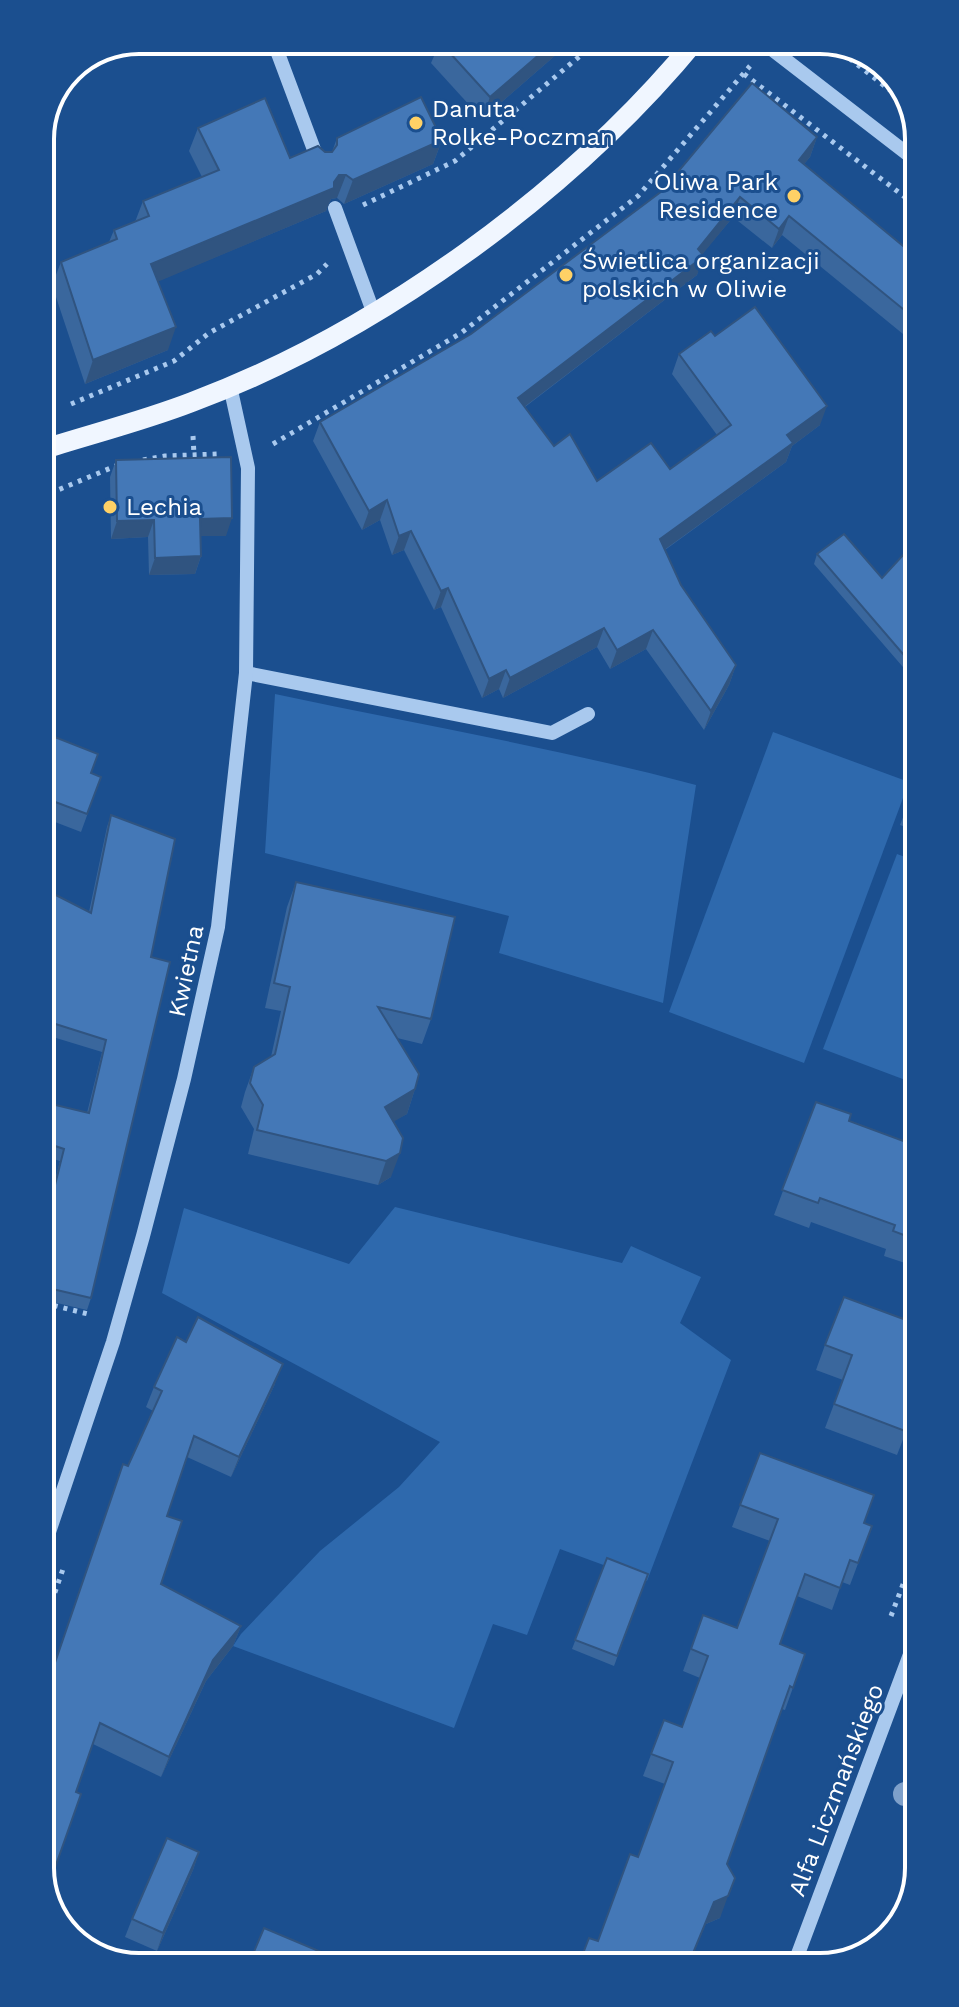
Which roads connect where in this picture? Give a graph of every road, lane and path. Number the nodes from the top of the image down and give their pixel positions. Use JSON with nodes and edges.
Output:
{"nodes":[{"id":1,"x":278,"y":54,"type":"edge"},
{"id":2,"x":582,"y":54,"type":"edge"},
{"id":3,"x":684,"y":54,"type":"edge"},
{"id":4,"x":778,"y":54,"type":"edge"},
{"id":5,"x":851,"y":60,"type":"edge"},
{"id":6,"x":889,"y":89,"type":"edge"},
{"id":7,"x":905,"y":152,"type":"edge"},
{"id":8,"x":319,"y":166,"type":"edge"},
{"id":9,"x":905,"y":197,"type":"edge"},
{"id":10,"x":336,"y":212,"type":"joint"},
{"id":11,"x":328,"y":263,"type":"dead end"},
{"id":12,"x":374,"y":314,"type":"junction"},
{"id":13,"x":230,"y":386,"type":"junction"},
{"id":14,"x":62,"y":408,"type":"dead end"},
{"id":15,"x":54,"y":446,"type":"edge"},
{"id":16,"x":270,"y":446,"type":"dead end"},
{"id":17,"x":194,"y":455,"type":"edge"},
{"id":18,"x":140,"y":460,"type":"edge"},
{"id":19,"x":127,"y":462,"type":"edge"},
{"id":20,"x":54,"y":492,"type":"edge"},
{"id":21,"x":246,"y":673,"type":"junction"},
{"id":22,"x":588,"y":714,"type":"dead end"},
{"id":23,"x":54,"y":1306,"type":"edge"},
{"id":24,"x":96,"y":1316,"type":"dead end"},
{"id":25,"x":54,"y":1517,"type":"edge"},
{"id":26,"x":905,"y":1668,"type":"edge"},
{"id":27,"x":798,"y":1953,"type":"edge"}],
"edges":[{"from":1,"to":8,"type":"street"},
{"from":2,"to":10,"type":"path"},
{"from":3,"to":12,"type":"main road"},
{"from":4,"to":7,"type":"street"},
{"from":5,"to":6,"type":"path"},
{"from":9,"to":16,"type":"path"},
{"from":10,"to":12,"type":"street"},
{"from":11,"to":14,"type":"path"},
{"from":12,"to":13,"type":"main road"},
{"from":13,"to":15,"type":"main road"},
{"from":13,"to":21,"type":"street","name":"Kwietna"},
{"from":17,"to":18,"type":"path"},
{"from":19,"to":20,"type":"path"},
{"from":21,"to":22,"type":"street"},
{"from":21,"to":25,"type":"street","name":"Kwietna"},
{"from":23,"to":24,"type":"path"},
{"from":26,"to":27,"type":"street","name":"Alfa Liczmańskiego"}]}
